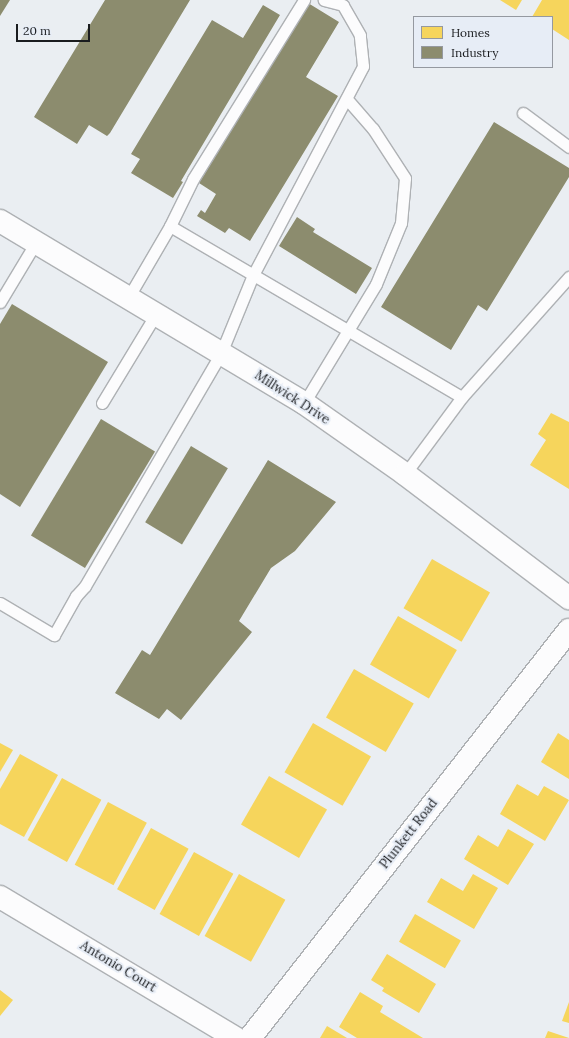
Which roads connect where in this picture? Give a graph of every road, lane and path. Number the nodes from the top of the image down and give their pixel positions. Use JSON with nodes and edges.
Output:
{"nodes":[{"id":1,"x":304,"y":0,"type":"edge"},
{"id":2,"x":324,"y":0,"type":"edge"},
{"id":3,"x":347,"y":99,"type":"junction"},
{"id":4,"x":523,"y":113,"type":"dead end"},
{"id":5,"x":569,"y":147,"type":"edge"},
{"id":6,"x":0,"y":221,"type":"edge"},
{"id":7,"x":170,"y":226,"type":"junction"},
{"id":8,"x":36,"y":242,"type":"junction"},
{"id":9,"x":253,"y":275,"type":"junction"},
{"id":10,"x":569,"y":277,"type":"edge"},
{"id":11,"x":128,"y":298,"type":"junction"},
{"id":12,"x":0,"y":302,"type":"edge"},
{"id":13,"x":156,"y":314,"type":"junction"},
{"id":14,"x":348,"y":330,"type":"junction"},
{"id":15,"x":221,"y":353,"type":"junction"},
{"id":16,"x":462,"y":397,"type":"junction"},
{"id":17,"x":102,"y":403,"type":"dead end"},
{"id":18,"x":304,"y":403,"type":"junction"},
{"id":19,"x":405,"y":474,"type":"junction"},
{"id":20,"x":569,"y":598,"type":"edge"},
{"id":21,"x":0,"y":603,"type":"edge"},
{"id":22,"x":569,"y":630,"type":"edge"},
{"id":23,"x":0,"y":897,"type":"edge"},
{"id":24,"x":236,"y":1038,"type":"edge"},
{"id":25,"x":250,"y":1038,"type":"edge"}],
"edges":[{"from":1,"to":7,"type":"lane"},
{"from":2,"to":3,"type":"lane"},
{"from":3,"to":9,"type":"lane"},
{"from":3,"to":14,"type":"lane"},
{"from":4,"to":5,"type":"lane"},
{"from":6,"to":8,"type":"street","name":"Millwick Drive"},
{"from":7,"to":9,"type":"lane"},
{"from":7,"to":11,"type":"lane"},
{"from":8,"to":11,"type":"street","name":"Millwick Drive"},
{"from":8,"to":12,"type":"lane"},
{"from":9,"to":14,"type":"lane"},
{"from":9,"to":15,"type":"lane"},
{"from":10,"to":16,"type":"lane"},
{"from":11,"to":13,"type":"street","name":"Millwick Drive"},
{"from":13,"to":15,"type":"street","name":"Millwick Drive"},
{"from":13,"to":17,"type":"lane"},
{"from":14,"to":16,"type":"lane"},
{"from":14,"to":18,"type":"lane"},
{"from":15,"to":18,"type":"street","name":"Millwick Drive"},
{"from":15,"to":21,"type":"lane"},
{"from":16,"to":19,"type":"lane"},
{"from":18,"to":19,"type":"street","name":"Millwick Drive"},
{"from":19,"to":20,"type":"street","name":"Millwick Drive"},
{"from":22,"to":25,"type":"street","name":"Plunkett Road"},
{"from":23,"to":24,"type":"street","name":"Antonio Court"}]}
